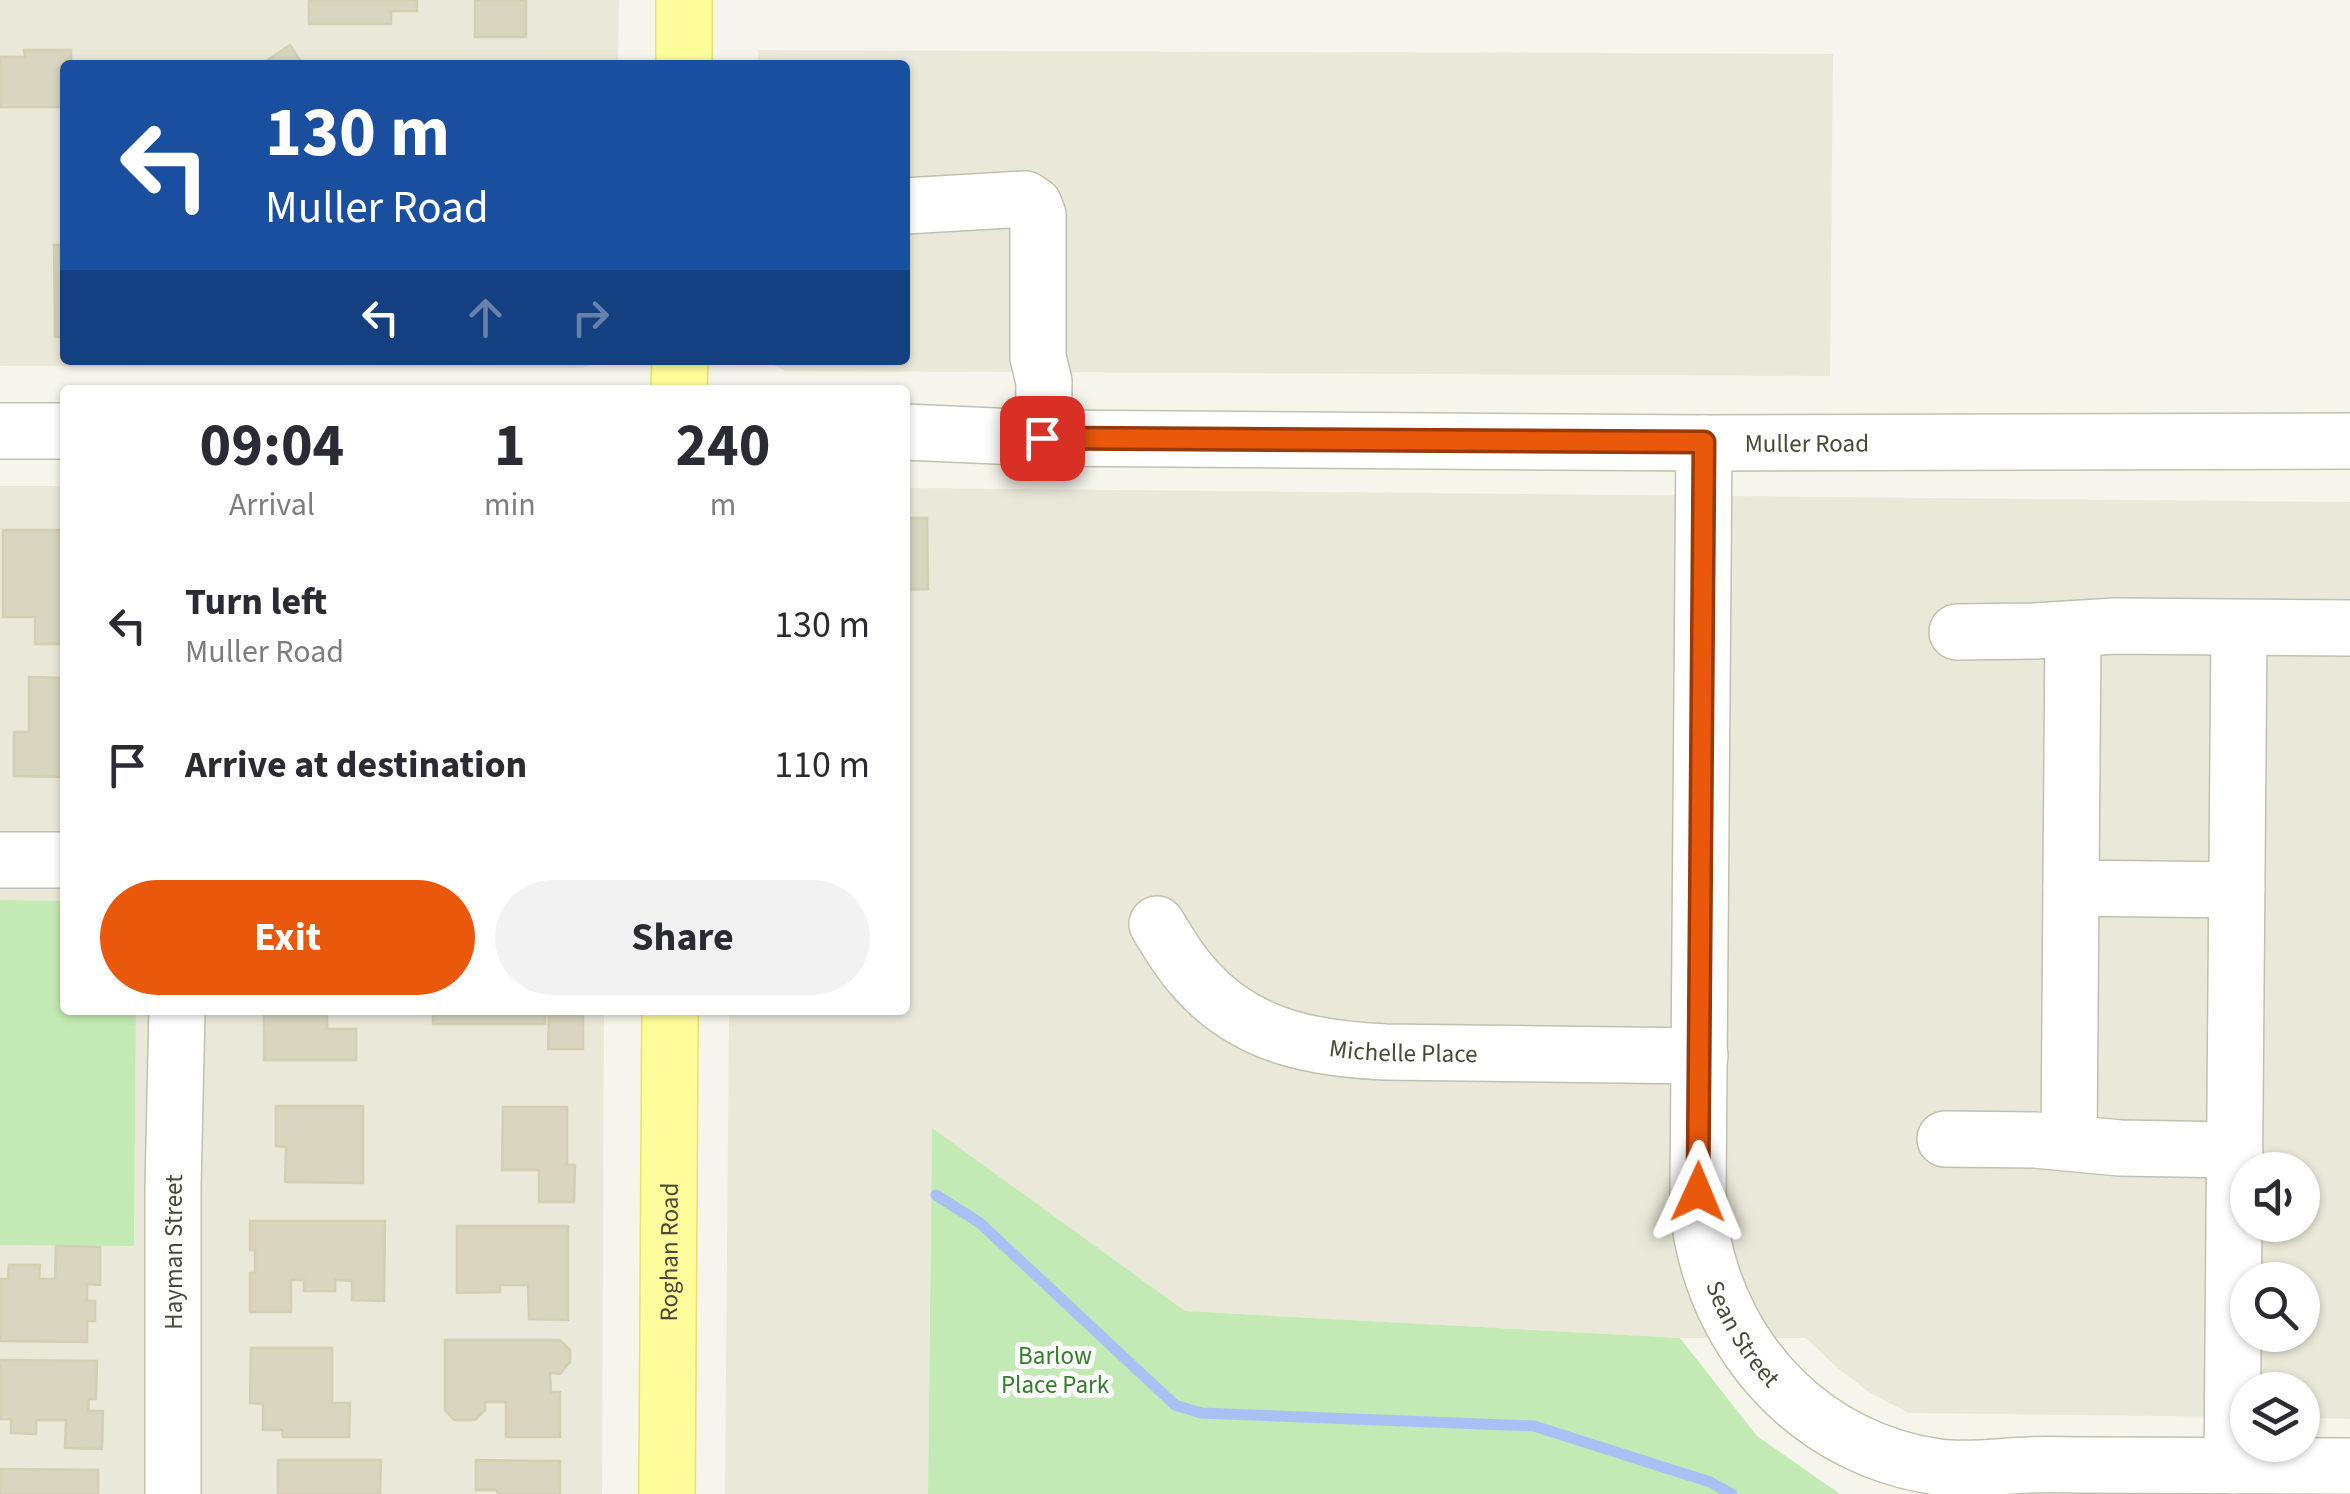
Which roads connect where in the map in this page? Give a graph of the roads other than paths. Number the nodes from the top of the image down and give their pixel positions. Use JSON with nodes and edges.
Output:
{"nodes":[{"id":1,"x":684,"y":0,"type":"edge"},
{"id":2,"x":684,"y":60,"type":"edge"},
{"id":3,"x":910,"y":206,"type":"edge"},
{"id":4,"x":0,"y":431,"type":"edge"},
{"id":5,"x":60,"y":431,"type":"edge"},
{"id":6,"x":910,"y":432,"type":"edge"},
{"id":7,"x":1042,"y":438,"type":"junction"},
{"id":8,"x":2350,"y":441,"type":"edge"},
{"id":9,"x":1704,"y":442,"type":"junction"},
{"id":10,"x":2239,"y":628,"type":"junction"},
{"id":11,"x":2350,"y":628,"type":"edge"},
{"id":12,"x":2073,"y":629,"type":"junction"},
{"id":13,"x":1958,"y":632,"type":"dead end"},
{"id":14,"x":0,"y":860,"type":"edge"},
{"id":15,"x":60,"y":860,"type":"edge"},
{"id":16,"x":2071,"y":888,"type":"junction"},
{"id":17,"x":2237,"y":890,"type":"junction"},
{"id":18,"x":1157,"y":924,"type":"dead end"},
{"id":19,"x":177,"y":1015,"type":"edge"},
{"id":20,"x":670,"y":1015,"type":"edge"},
{"id":21,"x":1700,"y":1056,"type":"junction"},
{"id":22,"x":1946,"y":1140,"type":"dead end"},
{"id":23,"x":2069,"y":1142,"type":"junction"},
{"id":24,"x":2235,"y":1150,"type":"junction"},
{"id":25,"x":2232,"y":1466,"type":"junction"},
{"id":26,"x":2350,"y":1466,"type":"edge"},
{"id":27,"x":173,"y":1494,"type":"edge"},
{"id":28,"x":667,"y":1494,"type":"edge"}],
"edges":[{"from":1,"to":2,"type":"main road"},
{"from":3,"to":7,"type":"street"},
{"from":4,"to":5,"type":"street"},
{"from":6,"to":7,"type":"street","name":"Muller Road"},
{"from":7,"to":9,"type":"street","name":"Muller Road"},
{"from":8,"to":9,"type":"street","name":"Muller Road"},
{"from":9,"to":21,"type":"street","name":"Sean Street"},
{"from":10,"to":11,"type":"street"},
{"from":10,"to":12,"type":"street"},
{"from":10,"to":17,"type":"street"},
{"from":12,"to":13,"type":"street"},
{"from":12,"to":16,"type":"street"},
{"from":14,"to":15,"type":"street"},
{"from":16,"to":17,"type":"street"},
{"from":16,"to":23,"type":"street"},
{"from":17,"to":24,"type":"street"},
{"from":18,"to":21,"type":"street","name":"Michelle Place"},
{"from":19,"to":27,"type":"street","name":"Hayman Street"},
{"from":20,"to":28,"type":"main road","name":"Roghan Road"},
{"from":21,"to":25,"type":"street","name":"Sean Street"},
{"from":22,"to":23,"type":"street"},
{"from":23,"to":24,"type":"street"},
{"from":24,"to":25,"type":"street"},
{"from":25,"to":26,"type":"street","name":"Sean Street"}]}
